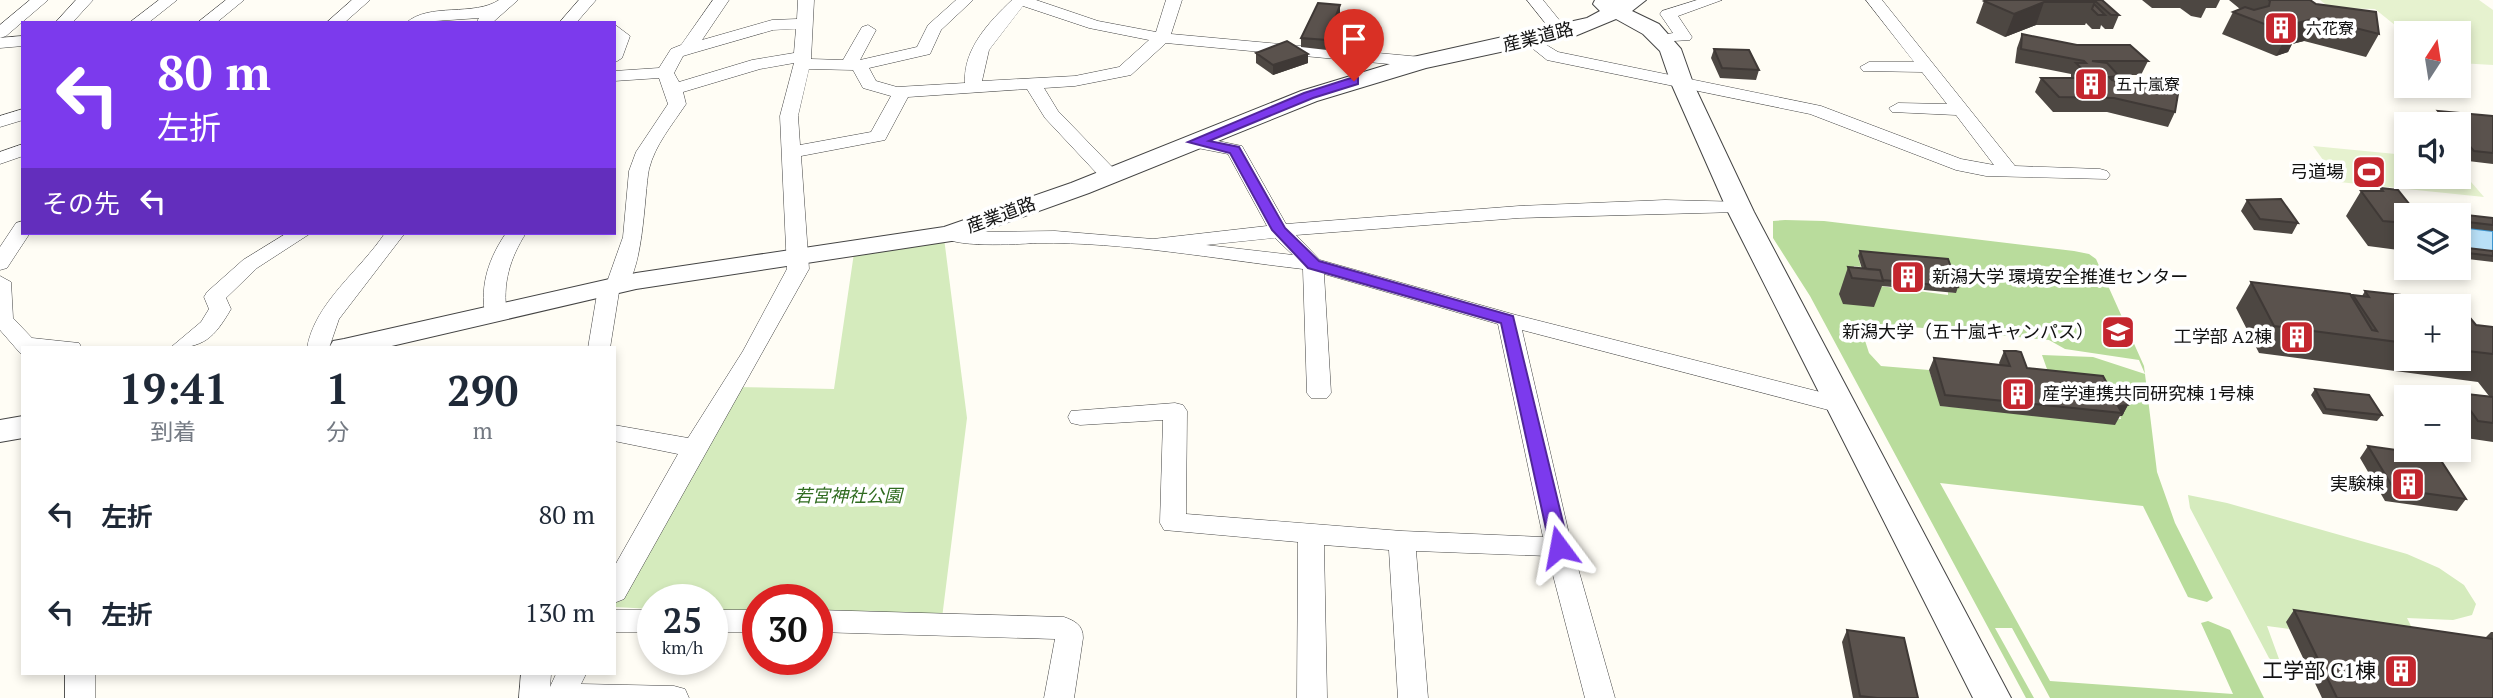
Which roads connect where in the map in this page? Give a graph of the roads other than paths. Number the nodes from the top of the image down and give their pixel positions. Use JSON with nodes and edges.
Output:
{"nodes":[{"id":1,"x":40,"y":0,"type":"edge"},
{"id":2,"x":85,"y":0,"type":"edge"},
{"id":3,"x":169,"y":0,"type":"edge"},
{"id":4,"x":362,"y":0,"type":"edge"},
{"id":5,"x":510,"y":0,"type":"edge"},
{"id":6,"x":588,"y":0,"type":"edge"},
{"id":7,"x":721,"y":0,"type":"edge"},
{"id":8,"x":806,"y":0,"type":"edge"},
{"id":9,"x":965,"y":0,"type":"edge"},
{"id":10,"x":1021,"y":0,"type":"edge"},
{"id":11,"x":1174,"y":0,"type":"edge"},
{"id":12,"x":1535,"y":0,"type":"edge"},
{"id":13,"x":1714,"y":0,"type":"edge"},
{"id":14,"x":1874,"y":0,"type":"edge"},
{"id":15,"x":240,"y":1,"type":"edge"},
{"id":16,"x":1051,"y":4,"type":"edge"},
{"id":17,"x":1615,"y":4,"type":"edge"},
{"id":18,"x":444,"y":8,"type":"edge"},
{"id":19,"x":487,"y":18,"type":"edge"},
{"id":20,"x":65,"y":21,"type":"edge"},
{"id":21,"x":140,"y":21,"type":"edge"},
{"id":22,"x":208,"y":21,"type":"edge"},
{"id":23,"x":336,"y":21,"type":"edge"},
{"id":24,"x":418,"y":21,"type":"edge"},
{"id":25,"x":569,"y":21,"type":"edge"},
{"id":26,"x":802,"y":24,"type":"junction"},
{"id":27,"x":868,"y":30,"type":"dead end"},
{"id":28,"x":616,"y":31,"type":"edge"},
{"id":29,"x":1561,"y":32,"type":"junction"},
{"id":30,"x":0,"y":33,"type":"edge"},
{"id":31,"x":1162,"y":38,"type":"junction"},
{"id":32,"x":1663,"y":39,"type":"junction"},
{"id":33,"x":1530,"y":40,"type":"junction"},
{"id":34,"x":21,"y":41,"type":"edge"},
{"id":35,"x":0,"y":43,"type":"edge"},
{"id":36,"x":687,"y":48,"type":"junction"},
{"id":37,"x":616,"y":52,"type":"edge"},
{"id":38,"x":802,"y":61,"type":"junction"},
{"id":39,"x":1421,"y":62,"type":"junction"},
{"id":40,"x":854,"y":65,"type":"junction"},
{"id":41,"x":1927,"y":66,"type":"junction"},
{"id":42,"x":1869,"y":67,"type":"dead end"},
{"id":43,"x":616,"y":76,"type":"edge"},
{"id":44,"x":669,"y":81,"type":"junction"},
{"id":45,"x":1682,"y":83,"type":"junction"},
{"id":46,"x":1034,"y":84,"type":"junction"},
{"id":47,"x":974,"y":86,"type":"junction"},
{"id":48,"x":902,"y":92,"type":"junction"},
{"id":49,"x":1898,"y":108,"type":"dead end"},
{"id":50,"x":1961,"y":110,"type":"junction"},
{"id":51,"x":21,"y":115,"type":"edge"},
{"id":52,"x":0,"y":122,"type":"edge"},
{"id":53,"x":1194,"y":142,"type":"junction"},
{"id":54,"x":21,"y":151,"type":"edge"},
{"id":55,"x":792,"y":152,"type":"junction"},
{"id":56,"x":0,"y":158,"type":"edge"},
{"id":57,"x":2009,"y":171,"type":"junction"},
{"id":58,"x":2100,"y":175,"type":"dead end"},
{"id":59,"x":1110,"y":176,"type":"junction"},
{"id":60,"x":1738,"y":206,"type":"junction"},
{"id":61,"x":21,"y":230,"type":"edge"},
{"id":62,"x":1279,"y":230,"type":"junction"},
{"id":63,"x":949,"y":233,"type":"junction"},
{"id":64,"x":298,"y":235,"type":"edge"},
{"id":65,"x":394,"y":235,"type":"edge"},
{"id":66,"x":515,"y":235,"type":"edge"},
{"id":67,"x":1153,"y":245,"type":"junction"},
{"id":68,"x":797,"y":258,"type":"junction"},
{"id":69,"x":0,"y":264,"type":"edge"},
{"id":70,"x":1313,"y":264,"type":"junction"},
{"id":71,"x":0,"y":282,"type":"edge"},
{"id":72,"x":612,"y":287,"type":"junction"},
{"id":73,"x":496,"y":313,"type":"junction"},
{"id":74,"x":1508,"y":320,"type":"junction"},
{"id":75,"x":26,"y":346,"type":"edge"},
{"id":76,"x":184,"y":346,"type":"edge"},
{"id":77,"x":318,"y":346,"type":"edge"},
{"id":78,"x":356,"y":346,"type":"edge"},
{"id":79,"x":599,"y":346,"type":"edge"},
{"id":80,"x":1319,"y":393,"type":"dead end"},
{"id":81,"x":1840,"y":405,"type":"junction"},
{"id":82,"x":1080,"y":417,"type":"dead end"},
{"id":83,"x":21,"y":427,"type":"edge"},
{"id":84,"x":0,"y":432,"type":"edge"},
{"id":85,"x":616,"y":433,"type":"edge"},
{"id":86,"x":694,"y":448,"type":"junction"},
{"id":87,"x":1311,"y":533,"type":"junction"},
{"id":88,"x":1402,"y":541,"type":"junction"},
{"id":89,"x":1559,"y":547,"type":"junction"},
{"id":90,"x":616,"y":589,"type":"edge"},
{"id":91,"x":616,"y":621,"type":"edge"},
{"id":92,"x":637,"y":621,"type":"edge"},
{"id":93,"x":833,"y":621,"type":"edge"},
{"id":94,"x":80,"y":675,"type":"edge"},
{"id":95,"x":537,"y":675,"type":"edge"},
{"id":96,"x":556,"y":691,"type":"edge"},
{"id":97,"x":80,"y":698,"type":"edge"},
{"id":98,"x":674,"y":698,"type":"edge"},
{"id":99,"x":1059,"y":698,"type":"edge"},
{"id":100,"x":1312,"y":698,"type":"edge"},
{"id":101,"x":1413,"y":698,"type":"edge"},
{"id":102,"x":1600,"y":698,"type":"edge"},
{"id":103,"x":1992,"y":698,"type":"edge"}],
"edges":[{"from":1,"to":30,"type":"street"},
{"from":2,"to":20,"type":"street"},
{"from":3,"to":21,"type":"street"},
{"from":4,"to":23,"type":"street"},
{"from":5,"to":19,"type":"street"},
{"from":6,"to":25,"type":"street"},
{"from":7,"to":36,"type":"street"},
{"from":8,"to":26,"type":"street"},
{"from":9,"to":40,"type":"street"},
{"from":10,"to":16,"type":"street"},
{"from":10,"to":47,"type":"street"},
{"from":11,"to":31,"type":"street"},
{"from":12,"to":29,"type":"street"},
{"from":13,"to":32,"type":"street"},
{"from":14,"to":41,"type":"street"},
{"from":15,"to":22,"type":"street"},
{"from":16,"to":31,"type":"street"},
{"from":17,"to":29,"type":"street","name":"産業道路"},
{"from":17,"to":32,"type":"street"},
{"from":18,"to":19,"type":"street"},
{"from":18,"to":24,"type":"street"},
{"from":26,"to":36,"type":"street"},
{"from":26,"to":38,"type":"street"},
{"from":27,"to":40,"type":"street"},
{"from":28,"to":37,"type":"street"},
{"from":29,"to":33,"type":"street","name":"産業道路"},
{"from":31,"to":39,"type":"street"},
{"from":31,"to":46,"type":"street"},
{"from":32,"to":45,"type":"street"},
{"from":33,"to":39,"type":"street","name":"産業道路"},
{"from":33,"to":45,"type":"street"},
{"from":34,"to":35,"type":"street"},
{"from":36,"to":44,"type":"street"},
{"from":38,"to":40,"type":"street"},
{"from":38,"to":44,"type":"street"},
{"from":38,"to":55,"type":"street"},
{"from":39,"to":53,"type":"street","name":"産業道路"},
{"from":40,"to":48,"type":"street"},
{"from":41,"to":42,"type":"street"},
{"from":41,"to":50,"type":"street"},
{"from":43,"to":44,"type":"street"},
{"from":44,"to":72,"type":"street"},
{"from":45,"to":57,"type":"street"},
{"from":45,"to":60,"type":"street"},
{"from":46,"to":47,"type":"street"},
{"from":46,"to":59,"type":"street"},
{"from":47,"to":48,"type":"street"},
{"from":48,"to":55,"type":"street"},
{"from":49,"to":50,"type":"street"},
{"from":50,"to":57,"type":"street"},
{"from":51,"to":52,"type":"street"},
{"from":53,"to":59,"type":"street","name":"産業道路"},
{"from":53,"to":62,"type":"street"},
{"from":54,"to":56,"type":"street"},
{"from":55,"to":68,"type":"street"},
{"from":57,"to":58,"type":"street"},
{"from":59,"to":63,"type":"street","name":"産業道路"},
{"from":60,"to":62,"type":"street"},
{"from":60,"to":81,"type":"street"},
{"from":61,"to":69,"type":"street"},
{"from":62,"to":67,"type":"street"},
{"from":62,"to":70,"type":"street"},
{"from":63,"to":67,"type":"street"},
{"from":63,"to":68,"type":"street","name":"産業道路"},
{"from":64,"to":76,"type":"street"},
{"from":65,"to":77,"type":"street"},
{"from":66,"to":73,"type":"street"},
{"from":67,"to":70,"type":"street"},
{"from":68,"to":72,"type":"street","name":"産業道路"},
{"from":68,"to":86,"type":"street"},
{"from":70,"to":74,"type":"street"},
{"from":70,"to":80,"type":"street"},
{"from":71,"to":75,"type":"street"},
{"from":72,"to":73,"type":"street","name":"産業道路"},
{"from":72,"to":79,"type":"street"},
{"from":73,"to":78,"type":"street","name":"産業道路"},
{"from":74,"to":81,"type":"street"},
{"from":74,"to":89,"type":"street"},
{"from":81,"to":103,"type":"street"},
{"from":82,"to":87,"type":"street"},
{"from":83,"to":84,"type":"street"},
{"from":85,"to":86,"type":"street"},
{"from":86,"to":90,"type":"street"},
{"from":87,"to":88,"type":"street"},
{"from":87,"to":100,"type":"street"},
{"from":88,"to":89,"type":"street"},
{"from":88,"to":101,"type":"street"},
{"from":89,"to":102,"type":"street"},
{"from":91,"to":92,"type":"street"},
{"from":93,"to":99,"type":"street"},
{"from":94,"to":97,"type":"street"},
{"from":95,"to":96,"type":"street"},
{"from":96,"to":98,"type":"street"}]}
